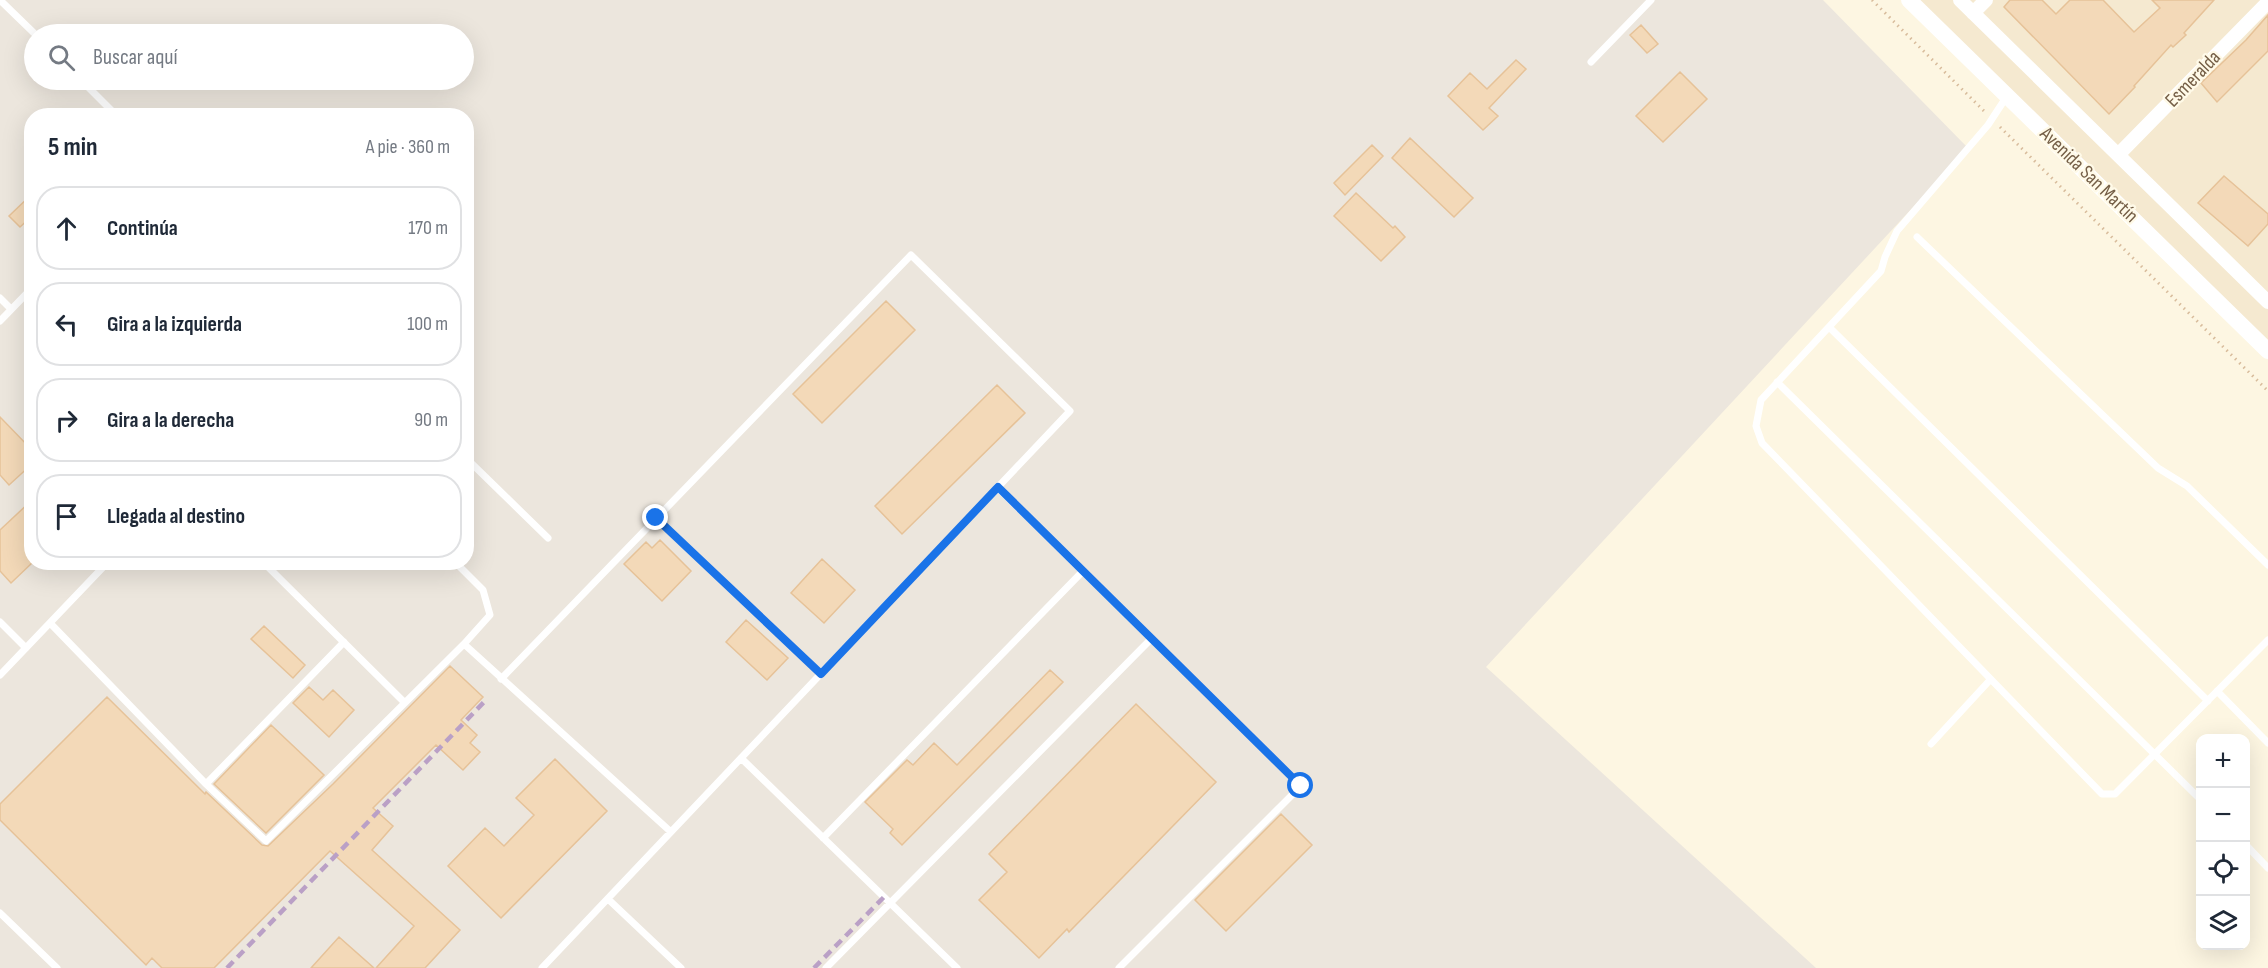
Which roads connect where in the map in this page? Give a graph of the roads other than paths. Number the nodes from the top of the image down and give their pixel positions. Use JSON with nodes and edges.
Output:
{"nodes":[{"id":1,"x":0,"y":0,"type":"edge"},
{"id":2,"x":1651,"y":0,"type":"edge"},
{"id":3,"x":1910,"y":0,"type":"edge"},
{"id":4,"x":1960,"y":0,"type":"edge"},
{"id":5,"x":1986,"y":0,"type":"edge"},
{"id":6,"x":2268,"y":2,"type":"edge"},
{"id":7,"x":1973,"y":13,"type":"junction"},
{"id":8,"x":25,"y":24,"type":"edge"},
{"id":9,"x":1591,"y":62,"type":"dead end"},
{"id":10,"x":91,"y":90,"type":"edge"},
{"id":11,"x":2007,"y":96,"type":"junction"},
{"id":12,"x":109,"y":108,"type":"edge"},
{"id":13,"x":2118,"y":155,"type":"junction"},
{"id":14,"x":1917,"y":237,"type":"dead end"},
{"id":15,"x":24,"y":296,"type":"edge"},
{"id":16,"x":0,"y":298,"type":"edge"},
{"id":17,"x":2268,"y":302,"type":"edge"},
{"id":18,"x":11,"y":309,"type":"junction"},
{"id":19,"x":0,"y":321,"type":"edge"},
{"id":20,"x":1829,"y":327,"type":"junction"},
{"id":21,"x":2268,"y":351,"type":"edge"},
{"id":22,"x":1777,"y":382,"type":"junction"},
{"id":23,"x":474,"y":466,"type":"edge"},
{"id":24,"x":998,"y":487,"type":"junction"},
{"id":25,"x":656,"y":518,"type":"junction"},
{"id":26,"x":548,"y":538,"type":"dead end"},
{"id":27,"x":2268,"y":565,"type":"edge"},
{"id":28,"x":100,"y":570,"type":"edge"},
{"id":29,"x":271,"y":570,"type":"edge"},
{"id":30,"x":463,"y":570,"type":"edge"},
{"id":31,"x":1083,"y":571,"type":"junction"},
{"id":32,"x":0,"y":622,"type":"edge"},
{"id":33,"x":50,"y":623,"type":"junction"},
{"id":34,"x":1151,"y":639,"type":"junction"},
{"id":35,"x":2268,"y":640,"type":"edge"},
{"id":36,"x":344,"y":642,"type":"junction"},
{"id":37,"x":464,"y":644,"type":"junction"},
{"id":38,"x":26,"y":648,"type":"junction"},
{"id":39,"x":821,"y":674,"type":"junction"},
{"id":40,"x":0,"y":675,"type":"edge"},
{"id":41,"x":501,"y":679,"type":"junction"},
{"id":42,"x":1990,"y":680,"type":"junction"},
{"id":43,"x":2217,"y":691,"type":"junction"},
{"id":44,"x":2208,"y":700,"type":"junction"},
{"id":45,"x":404,"y":702,"type":"junction"},
{"id":46,"x":2268,"y":743,"type":"edge"},
{"id":47,"x":1930,"y":744,"type":"dead end"},
{"id":48,"x":2155,"y":753,"type":"junction"},
{"id":49,"x":741,"y":758,"type":"junction"},
{"id":50,"x":206,"y":784,"type":"junction"},
{"id":51,"x":2196,"y":796,"type":"edge"},
{"id":52,"x":671,"y":832,"type":"junction"},
{"id":53,"x":824,"y":838,"type":"junction"},
{"id":54,"x":2250,"y":849,"type":"edge"},
{"id":55,"x":2268,"y":868,"type":"edge"},
{"id":56,"x":608,"y":898,"type":"junction"},
{"id":57,"x":890,"y":903,"type":"junction"},
{"id":58,"x":0,"y":913,"type":"edge"},
{"id":59,"x":57,"y":968,"type":"edge"},
{"id":60,"x":542,"y":968,"type":"edge"},
{"id":61,"x":681,"y":968,"type":"edge"},
{"id":62,"x":826,"y":968,"type":"edge"},
{"id":63,"x":957,"y":968,"type":"edge"},
{"id":64,"x":1119,"y":968,"type":"edge"}],
"edges":[{"from":1,"to":8,"type":"lane"},
{"from":2,"to":9,"type":"lane"},
{"from":3,"to":11,"type":"street","name":"Avenida San Martín"},
{"from":4,"to":7,"type":"street","name":"Avenida San Martín"},
{"from":5,"to":7,"type":"street"},
{"from":6,"to":13,"type":"street","name":"Esmeralda"},
{"from":7,"to":13,"type":"street","name":"Avenida San Martín"},
{"from":10,"to":12,"type":"lane"},
{"from":11,"to":20,"type":"lane"},
{"from":11,"to":21,"type":"street","name":"Avenida San Martín"},
{"from":13,"to":17,"type":"street","name":"Avenida San Martín"},
{"from":14,"to":27,"type":"lane"},
{"from":15,"to":18,"type":"lane"},
{"from":16,"to":18,"type":"lane"},
{"from":18,"to":19,"type":"lane"},
{"from":20,"to":22,"type":"lane"},
{"from":20,"to":44,"type":"lane"},
{"from":22,"to":42,"type":"lane"},
{"from":22,"to":48,"type":"lane"},
{"from":23,"to":26,"type":"lane"},
{"from":24,"to":25,"type":"lane"},
{"from":24,"to":31,"type":"lane"},
{"from":24,"to":39,"type":"lane"},
{"from":25,"to":39,"type":"lane"},
{"from":25,"to":41,"type":"lane"},
{"from":28,"to":33,"type":"lane"},
{"from":29,"to":36,"type":"lane"},
{"from":30,"to":37,"type":"lane"},
{"from":31,"to":34,"type":"lane"},
{"from":31,"to":53,"type":"lane"},
{"from":32,"to":38,"type":"lane"},
{"from":33,"to":38,"type":"lane"},
{"from":33,"to":50,"type":"lane"},
{"from":34,"to":57,"type":"lane"},
{"from":34,"to":64,"type":"lane"},
{"from":35,"to":43,"type":"lane"},
{"from":36,"to":45,"type":"lane"},
{"from":36,"to":50,"type":"lane"},
{"from":37,"to":41,"type":"lane"},
{"from":37,"to":45,"type":"lane"},
{"from":38,"to":40,"type":"lane"},
{"from":39,"to":49,"type":"lane"},
{"from":41,"to":52,"type":"lane"},
{"from":42,"to":47,"type":"lane"},
{"from":42,"to":48,"type":"lane"},
{"from":43,"to":44,"type":"lane"},
{"from":43,"to":46,"type":"lane"},
{"from":44,"to":48,"type":"lane"},
{"from":45,"to":50,"type":"lane"},
{"from":48,"to":51,"type":"lane"},
{"from":49,"to":52,"type":"lane"},
{"from":49,"to":53,"type":"lane"},
{"from":52,"to":56,"type":"lane"},
{"from":53,"to":57,"type":"lane"},
{"from":54,"to":55,"type":"lane"},
{"from":56,"to":60,"type":"lane"},
{"from":56,"to":61,"type":"lane"},
{"from":57,"to":62,"type":"lane"},
{"from":57,"to":63,"type":"lane"},
{"from":58,"to":59,"type":"lane"}]}
